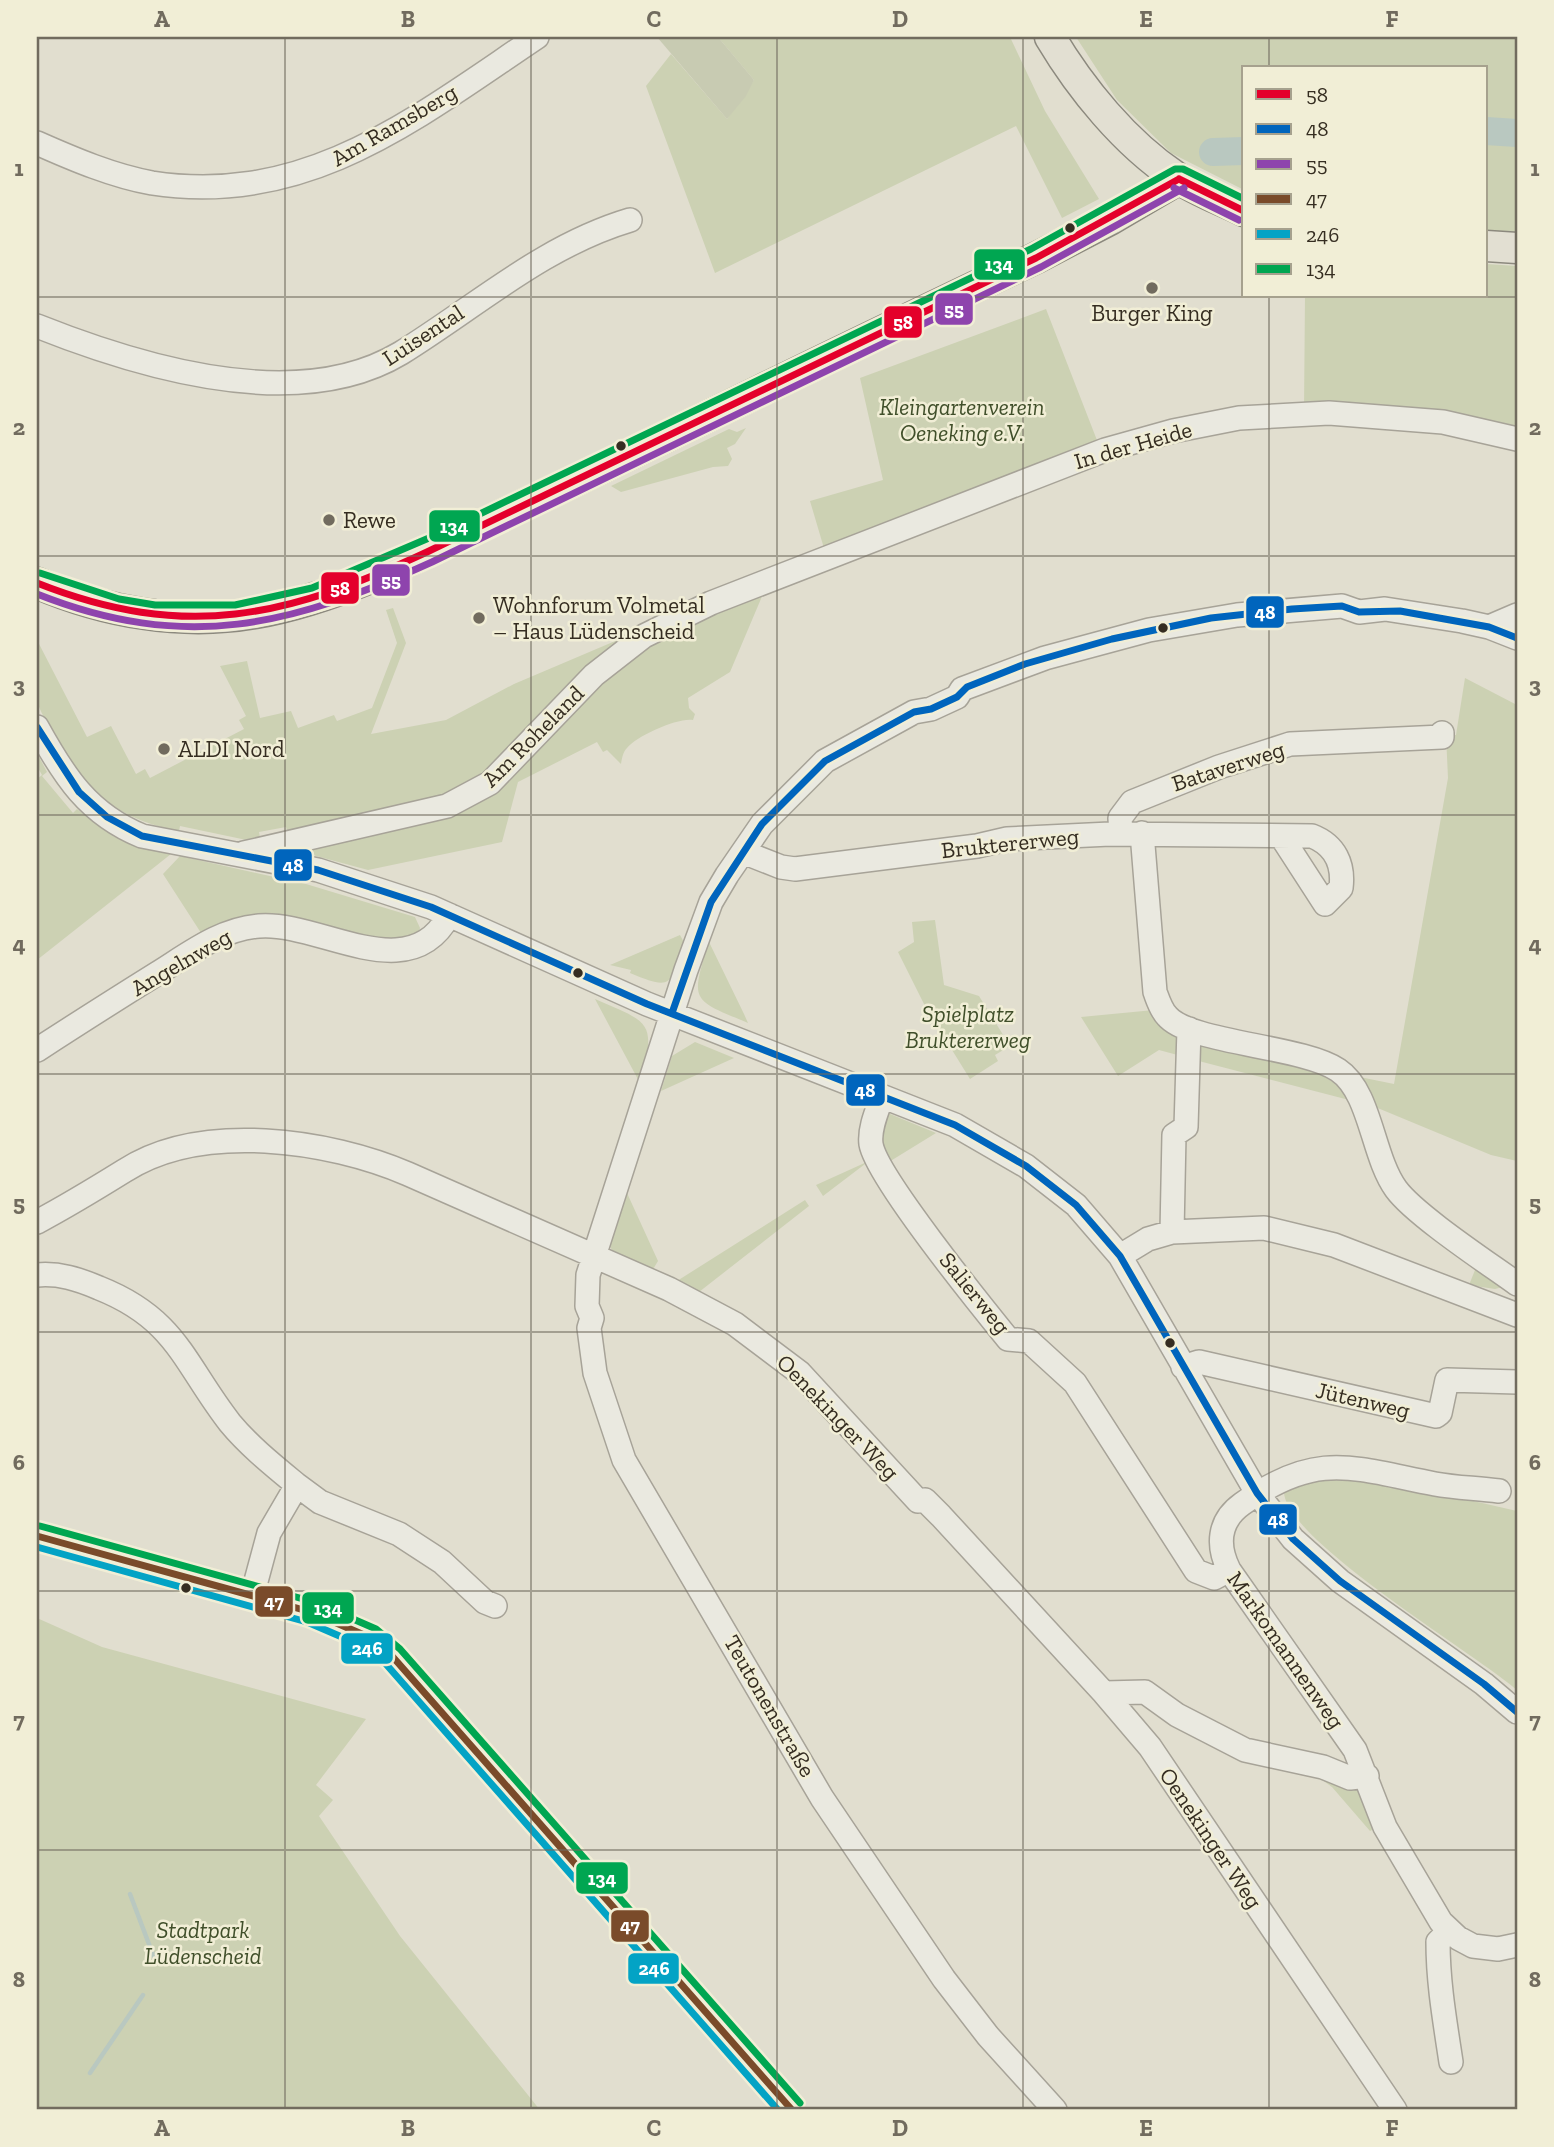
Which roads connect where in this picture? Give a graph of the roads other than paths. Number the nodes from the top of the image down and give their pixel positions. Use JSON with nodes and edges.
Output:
{"nodes":[{"id":1,"x":537,"y":37,"type":"edge"},
{"id":2,"x":1050,"y":37,"type":"edge"},
{"id":3,"x":37,"y":143,"type":"edge"},
{"id":4,"x":1179,"y":178,"type":"junction"},
{"id":5,"x":1242,"y":210,"type":"edge"},
{"id":6,"x":631,"y":220,"type":"dead end"},
{"id":7,"x":1488,"y":246,"type":"edge"},
{"id":8,"x":1517,"y":248,"type":"edge"},
{"id":9,"x":37,"y":326,"type":"edge"},
{"id":10,"x":1517,"y":439,"type":"edge"},
{"id":11,"x":768,"y":582,"type":"joint"},
{"id":12,"x":37,"y":583,"type":"edge"},
{"id":13,"x":1517,"y":615,"type":"edge"},
{"id":14,"x":1489,"y":627,"type":"junction"},
{"id":15,"x":1517,"y":638,"type":"edge"},
{"id":16,"x":37,"y":727,"type":"edge"},
{"id":17,"x":1442,"y":733,"type":"dead end"},
{"id":18,"x":1131,"y":834,"type":"junction"},
{"id":19,"x":1281,"y":836,"type":"dead end"},
{"id":20,"x":743,"y":852,"type":"junction"},
{"id":21,"x":237,"y":854,"type":"junction"},
{"id":22,"x":449,"y":915,"type":"junction"},
{"id":23,"x":672,"y":1013,"type":"junction"},
{"id":24,"x":1189,"y":1029,"type":"junction"},
{"id":25,"x":37,"y":1050,"type":"edge"},
{"id":26,"x":882,"y":1097,"type":"junction"},
{"id":27,"x":37,"y":1222,"type":"edge"},
{"id":28,"x":1172,"y":1232,"type":"junction"},
{"id":29,"x":1120,"y":1256,"type":"junction"},
{"id":30,"x":594,"y":1258,"type":"junction"},
{"id":31,"x":37,"y":1275,"type":"edge"},
{"id":32,"x":1517,"y":1283,"type":"edge"},
{"id":33,"x":1517,"y":1293,"type":"edge"},
{"id":34,"x":1485,"y":1302,"type":"junction"},
{"id":35,"x":1517,"y":1315,"type":"edge"},
{"id":36,"x":1184,"y":1367,"type":"junction"},
{"id":37,"x":1517,"y":1382,"type":"edge"},
{"id":38,"x":297,"y":1485,"type":"junction"},
{"id":39,"x":1499,"y":1491,"type":"dead end"},
{"id":40,"x":1257,"y":1493,"type":"junction"},
{"id":41,"x":37,"y":1536,"type":"edge"},
{"id":42,"x":1229,"y":1570,"type":"junction"},
{"id":43,"x":252,"y":1596,"type":"junction"},
{"id":44,"x":495,"y":1606,"type":"dead end"},
{"id":45,"x":1104,"y":1693,"type":"junction"},
{"id":46,"x":1517,"y":1712,"type":"edge"},
{"id":47,"x":1367,"y":1776,"type":"junction"},
{"id":48,"x":1449,"y":1931,"type":"junction"},
{"id":49,"x":1517,"y":1945,"type":"edge"},
{"id":50,"x":1451,"y":2062,"type":"dead end"},
{"id":51,"x":792,"y":2110,"type":"edge"},
{"id":52,"x":1055,"y":2110,"type":"edge"},
{"id":53,"x":1395,"y":2110,"type":"edge"}],
"edges":[{"from":1,"to":3,"type":"street","name":"Am Ramsberg"},
{"from":2,"to":4,"type":"main road"},
{"from":4,"to":5,"type":"main road"},
{"from":4,"to":12,"type":"main road"},
{"from":6,"to":9,"type":"street","name":"Luisental"},
{"from":7,"to":8,"type":"main road"},
{"from":10,"to":11,"type":"street","name":"In der Heide"},
{"from":11,"to":21,"type":"street","name":"Am Roheland"},
{"from":13,"to":14,"type":"street"},
{"from":14,"to":15,"type":"street","name":"Teutonenstraße"},
{"from":14,"to":20,"type":"street","name":"Teutonenstraße"},
{"from":16,"to":21,"type":"street"},
{"from":17,"to":18,"type":"street","name":"Bataverweg"},
{"from":18,"to":19,"type":"street","name":"Bruktererweg"},
{"from":18,"to":20,"type":"street","name":"Bruktererweg"},
{"from":18,"to":24,"type":"street"},
{"from":20,"to":23,"type":"street","name":"Teutonenstraße"},
{"from":21,"to":22,"type":"street"},
{"from":22,"to":23,"type":"street"},
{"from":22,"to":25,"type":"street","name":"Angelnweg"},
{"from":23,"to":26,"type":"street"},
{"from":23,"to":30,"type":"street","name":"Teutonenstraße"},
{"from":24,"to":28,"type":"street"},
{"from":24,"to":32,"type":"street"},
{"from":26,"to":29,"type":"street"},
{"from":26,"to":42,"type":"street","name":"Salierweg"},
{"from":27,"to":30,"type":"street","name":"Oenekinger Weg"},
{"from":28,"to":29,"type":"street"},
{"from":28,"to":34,"type":"street"},
{"from":29,"to":36,"type":"street"},
{"from":30,"to":45,"type":"street","name":"Oenekinger Weg"},
{"from":30,"to":52,"type":"street","name":"Teutonenstraße"},
{"from":31,"to":38,"type":"street"},
{"from":33,"to":34,"type":"street"},
{"from":34,"to":35,"type":"street"},
{"from":36,"to":37,"type":"street","name":"Jütenweg"},
{"from":36,"to":40,"type":"street"},
{"from":38,"to":43,"type":"street"},
{"from":38,"to":44,"type":"street"},
{"from":39,"to":40,"type":"street","name":"Markomannenweg"},
{"from":40,"to":42,"type":"street","name":"Markomannenweg"},
{"from":40,"to":46,"type":"street"},
{"from":41,"to":43,"type":"street"},
{"from":42,"to":47,"type":"street","name":"Markomannenweg"},
{"from":43,"to":51,"type":"street"},
{"from":45,"to":47,"type":"street"},
{"from":45,"to":53,"type":"street","name":"Oenekinger Weg"},
{"from":47,"to":48,"type":"street","name":"Markomannenweg"},
{"from":48,"to":49,"type":"street"},
{"from":48,"to":50,"type":"street"}]}
